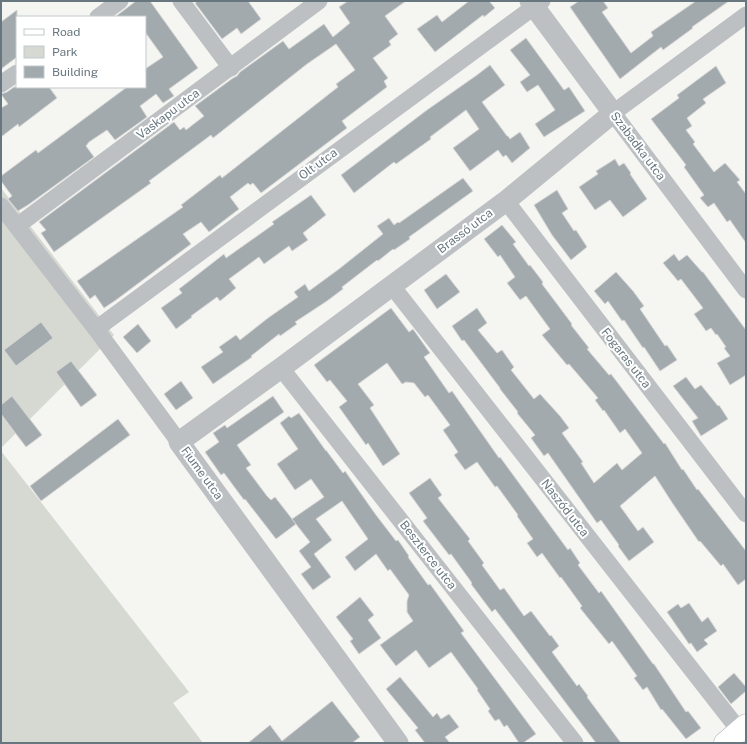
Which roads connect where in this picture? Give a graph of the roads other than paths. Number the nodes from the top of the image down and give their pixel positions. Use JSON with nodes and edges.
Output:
{"nodes":[{"id":1,"x":120,"y":1,"type":"edge"},
{"id":2,"x":181,"y":1,"type":"edge"},
{"id":3,"x":319,"y":1,"type":"edge"},
{"id":4,"x":535,"y":3,"type":"edge"},
{"id":5,"x":99,"y":16,"type":"edge"},
{"id":6,"x":745,"y":18,"type":"edge"},
{"id":7,"x":231,"y":68,"type":"junction"},
{"id":8,"x":16,"y":74,"type":"edge"},
{"id":9,"x":1,"y":84,"type":"edge"},
{"id":10,"x":613,"y":113,"type":"junction"},
{"id":11,"x":506,"y":201,"type":"junction"},
{"id":12,"x":1,"y":206,"type":"edge"},
{"id":13,"x":17,"y":226,"type":"junction"},
{"id":14,"x":392,"y":286,"type":"junction"},
{"id":15,"x":746,"y":290,"type":"edge"},
{"id":16,"x":96,"y":328,"type":"junction"},
{"id":17,"x":281,"y":368,"type":"junction"},
{"id":18,"x":179,"y":442,"type":"junction"},
{"id":19,"x":746,"y":514,"type":"edge"},
{"id":20,"x":737,"y":733,"type":"edge"},
{"id":21,"x":398,"y":743,"type":"edge"},
{"id":22,"x":575,"y":743,"type":"edge"}],
"edges":[{"from":1,"to":5,"type":"street"},
{"from":2,"to":7,"type":"street"},
{"from":3,"to":7,"type":"street","name":"Vaskapu utca"},
{"from":4,"to":10,"type":"street","name":"Szabadka utca"},
{"from":4,"to":16,"type":"street","name":"Olt utca"},
{"from":6,"to":10,"type":"street","name":"Brassó utca"},
{"from":7,"to":13,"type":"street","name":"Vaskapu utca"},
{"from":8,"to":9,"type":"street"},
{"from":10,"to":11,"type":"street","name":"Brassó utca"},
{"from":10,"to":15,"type":"street","name":"Szabadka utca"},
{"from":11,"to":14,"type":"street","name":"Brassó utca"},
{"from":11,"to":19,"type":"street","name":"Fogaras utca"},
{"from":12,"to":13,"type":"street","name":"Fiume utca"},
{"from":13,"to":16,"type":"street","name":"Fiume utca"},
{"from":14,"to":17,"type":"street","name":"Brassó utca"},
{"from":14,"to":20,"type":"street","name":"Naszód utca"},
{"from":16,"to":18,"type":"street","name":"Fiume utca"},
{"from":17,"to":18,"type":"street","name":"Brassó utca"},
{"from":17,"to":22,"type":"street","name":"Beszterce utca"},
{"from":18,"to":21,"type":"street","name":"Fiume utca"}]}
